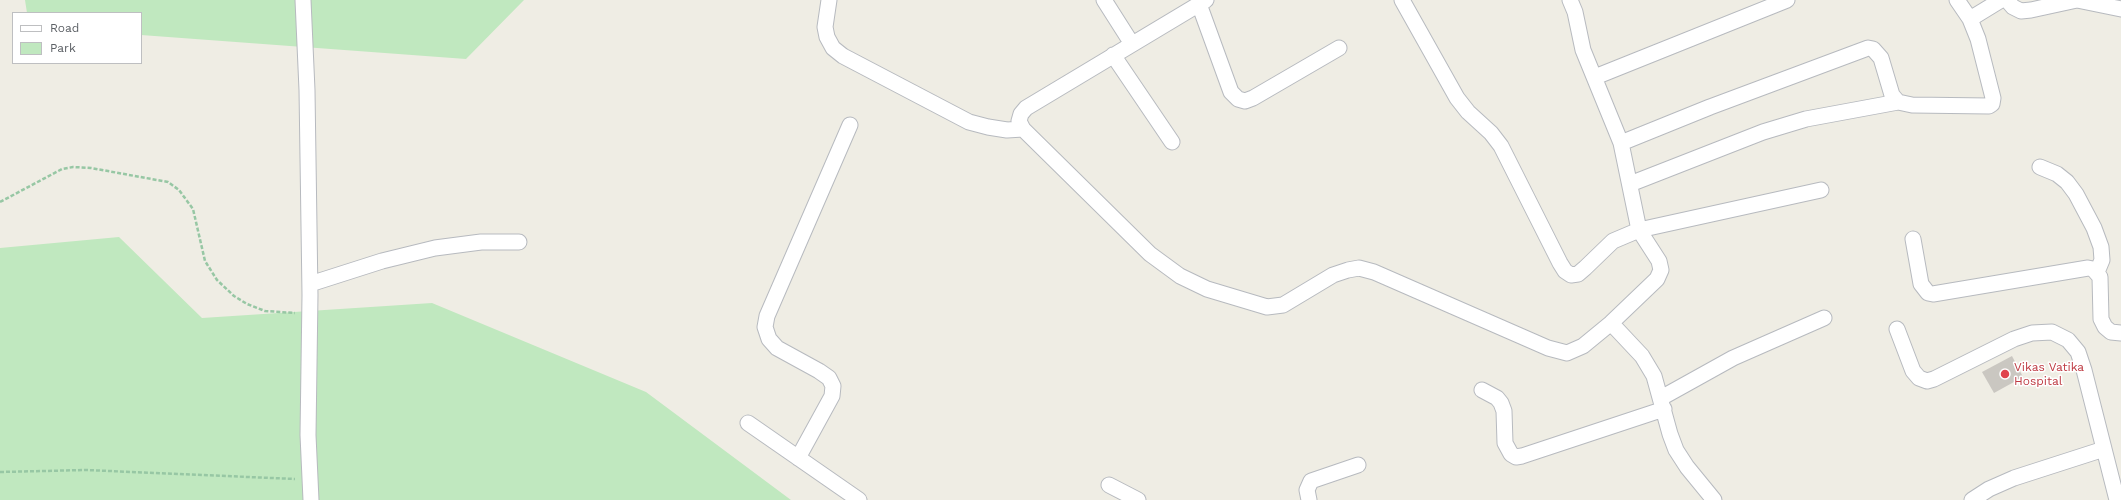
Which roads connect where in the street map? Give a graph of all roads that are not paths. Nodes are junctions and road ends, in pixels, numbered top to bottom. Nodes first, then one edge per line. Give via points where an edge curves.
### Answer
1 (303, 0) edge
2 (829, 0) edge
3 (1104, 0) edge
4 (1402, 0) edge
5 (1570, 0) edge
6 (1787, 0) edge
7 (1957, 0) edge
8 (2000, 0) edge
9 (2007, 0) edge
10 (1203, 2) edge
11 (1771, 3) edge
12 (2121, 9) edge
13 (1970, 19) junction
14 (1132, 44) junction
15 (1339, 48) dead end
16 (1113, 55) junction
17 (1595, 76) junction
18 (1898, 102) junction
19 (850, 125) dead end
20 (1023, 129) junction
21 (1172, 142) dead end
22 (1621, 143) junction
23 (2040, 167) dead end
24 (1630, 184) junction
25 (1821, 190) dead end
26 (1639, 230) junction
27 (1913, 239) dead end
28 (519, 242) dead end
29 (2097, 272) junction
30 (310, 284) junction
31 (1824, 318) dead end
32 (1611, 323) junction
33 (1898, 329) dead end
34 (2121, 333) edge
35 (1482, 390) dead end
36 (1662, 403) junction
37 (748, 423) dead end
38 (2104, 449) junction
39 (798, 458) junction
40 (1358, 465) dead end
41 (1109, 485) dead end
42 (2118, 496) edge
43 (311, 500) edge
44 (859, 500) edge
45 (1138, 500) edge
46 (1309, 500) edge
47 (1714, 500) edge
48 (1972, 500) edge

1 - 30 street
2 - 20 street via 825,27 827,37 833,48 843,56 969,122 988,128
3 - 14 street
4 - 26 street via 1457,98 1501,146 1565,271 1571,275 1578,274 1613,241
5 - 17 street via 1583,50
6 - 11 street
7 - 13 street
8 - 13 street
9 - 12 street via 2021,11 2077,0
10 - 14 street
10 - 15 street via 1231,92 1238,99 1245,101 1253,98
11 - 17 street
13 - 18 street via 1978,39 1993,98 1992,104 1985,107 1912,105
14 - 16 street
16 - 20 street via 1026,108 1019,121
16 - 21 street
17 - 22 street
18 - 22 street via 1892,95 1881,58 1874,49 1868,48
18 - 24 street via 1806,119 1763,132
19 - 39 street via 767,316 766,328 777,348 819,371 829,378 833,386 832,396
20 - 32 street via 1150,254 1180,276 1207,289 1267,307 1283,305 1333,275 1359,268 1374,272 1548,348 1567,353 1583,346
22 - 24 street
23 - 29 street via 2057,174 2067,182 2085,210 2101,247 2102,260
24 - 26 street
25 - 26 street
26 - 32 street via 1659,261 1661,270 1657,279
27 - 29 street via 1921,284 1928,293 1933,294 2088,268
28 - 30 street via 481,242 435,248 382,261
29 - 34 street via 2100,277 2101,319 2111,332
30 - 43 street via 308,435
31 - 36 street via 1732,358
32 - 36 street via 1642,356 1654,376
33 - 38 street via 1913,371 1919,378 1927,381 2014,339 2032,333 2052,332 2068,340 2078,352 2084,370
35 - 36 street via 1501,403 1507,450 1516,456 1522,456
36 - 47 street via 1676,450
37 - 39 street
38 - 42 street
38 - 48 street via 2014,478
39 - 44 street
40 - 46 street via 1311,481 1307,490
41 - 45 street

